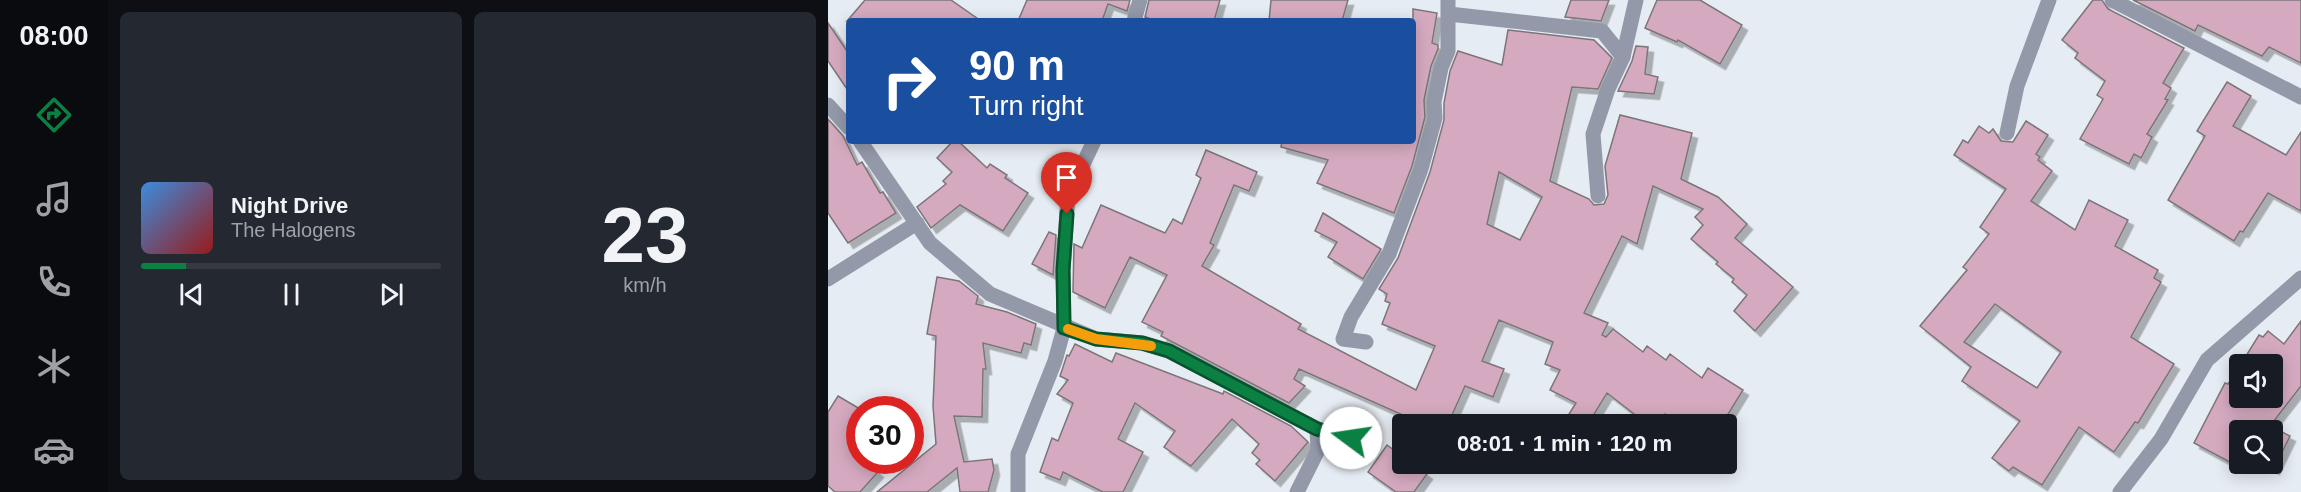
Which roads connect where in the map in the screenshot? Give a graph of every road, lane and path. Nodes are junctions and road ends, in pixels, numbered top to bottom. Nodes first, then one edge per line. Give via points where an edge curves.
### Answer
1 (1140, 0) edge
2 (1636, 0) edge
3 (2049, 0) edge
4 (2112, 0) edge
5 (1449, 7) edge
6 (1135, 18) edge
7 (1623, 57) junction
8 (2301, 97) edge
9 (828, 105) edge
10 (846, 125) edge
11 (2007, 134) dead end
12 (862, 144) edge
13 (1093, 144) edge
14 (1598, 196) dead end
15 (916, 223) junction
16 (2301, 278) edge
17 (828, 279) edge
18 (1064, 328) junction
19 (1366, 342) dead end
20 (1317, 429) junction
21 (1368, 442) dead end
22 (1018, 492) edge
23 (1297, 492) edge
24 (2120, 492) edge

1 - 6 street
2 - 7 street
3 - 11 street via 2017,86
4 - 8 street
5 - 7 street via 1602,31
5 - 19 street via 1448,51 1421,169 1389,254 1351,317 1343,339
7 - 14 street via 1593,134
9 - 10 street
12 - 15 street
13 - 18 street via 1068,196
15 - 17 street
15 - 18 street via 930,243 990,294
16 - 24 street via 2207,360 2161,439
18 - 20 street via 1096,339 1142,343 1169,351
18 - 22 street via 1018,454
20 - 21 street
20 - 23 street via 1318,450

